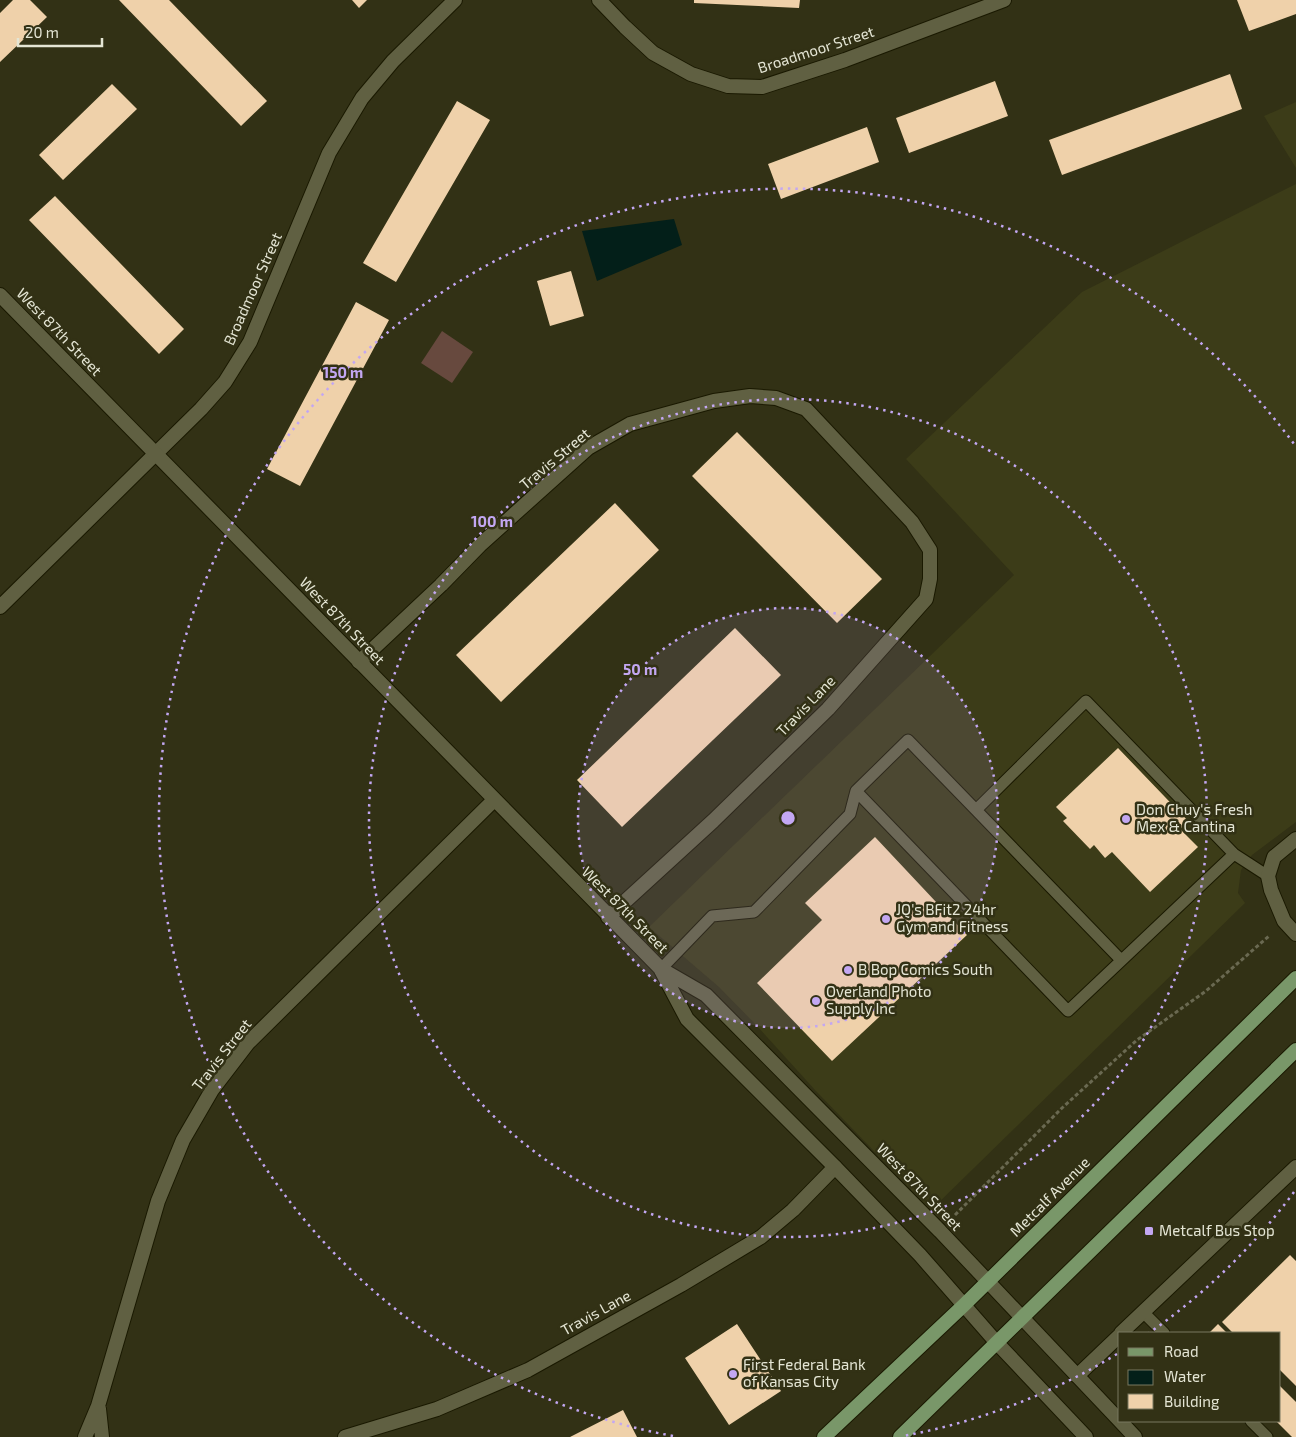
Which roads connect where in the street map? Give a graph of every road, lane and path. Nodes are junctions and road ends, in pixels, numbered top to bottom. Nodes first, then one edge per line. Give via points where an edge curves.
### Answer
1 (456, 0) edge
2 (599, 0) edge
3 (1004, 0) edge
4 (965, 7) edge
5 (0, 295) edge
6 (156, 454) junction
7 (881, 488) joint
8 (0, 607) edge
9 (359, 662) junction
10 (856, 791) junction
11 (494, 800) junction
12 (976, 810) junction
13 (1296, 839) edge
14 (1234, 854) junction
15 (1268, 876) junction
16 (608, 917) junction
17 (1271, 934) dead end
18 (1296, 934) edge
19 (1122, 960) junction
20 (661, 970) junction
21 (1296, 978) edge
22 (1296, 1050) edge
23 (835, 1167) junction
24 (1296, 1167) edge
25 (940, 1231) junction
26 (987, 1282) junction
27 (964, 1305) junction
28 (1143, 1312) junction
29 (1022, 1318) junction
30 (1123, 1332) edge
31 (1163, 1332) edge
32 (1118, 1337) edge
33 (997, 1342) junction
34 (1077, 1376) junction
35 (98, 1406) junction
36 (1118, 1419) edge
37 (1121, 1422) edge
38 (1252, 1422) edge
39 (84, 1437) edge
40 (102, 1437) edge
41 (345, 1437) edge
42 (824, 1437) edge
43 (900, 1437) edge
44 (1086, 1437) edge
45 (1135, 1437) edge
46 (1267, 1437) edge

1 - 6 street, Broadmoor Street via 393,61 362,98 329,153 250,342 225,382
2 - 4 street, Broadmoor Street via 653,53 690,74 728,86 762,88 845,60
3 - 4 street, Broadmoor Street
5 - 6 street, West 87th Street
6 - 8 street, Broadmoor Street
6 - 9 street, West 87th Street
7 - 9 street, Travis Street via 806,408 776,398 750,396 714,401 630,424 588,448 480,544
7 - 16 street, Travis Lane via 912,522 930,550 926,599 828,709 713,822
9 - 11 street, West 87th Street
10 - 12 lane via 908,740
10 - 19 lane via 1068,1011
10 - 20 lane via 850,814 754,912 712,916
11 - 16 street, West 87th Street
11 - 35 street, Travis Street via 248,1043 212,1090 183,1140 158,1201
12 - 14 lane via 1086,701
12 - 19 lane
13 - 15 street via 1274,857
14 - 15 lane
14 - 19 lane
15 - 18 street via 1284,921
16 - 20 street, West 87th Street
17 - 25 path via 1206,992 1137,1040 1062,1108
20 - 23 street, West 87th Street via 687,1019
20 - 25 street, West 87th Street via 706,995
21 - 26 main road, Metcalf Avenue
22 - 29 main road
23 - 27 street, West 87th Street
23 - 41 street, Travis Lane via 761,1237 528,1370 437,1408
24 - 28 street
25 - 26 street, West 87th Street
26 - 27 main road, Metcalf Avenue
26 - 29 street, West 87th Street
27 - 33 street, West 87th Street
27 - 42 main road, Metcalf Avenue
28 - 30 street
28 - 31 lane
29 - 33 main road
29 - 34 street, West 87th Street
32 - 34 street
33 - 43 main road
33 - 44 street, West 87th Street
34 - 36 street, West 87th Street
35 - 39 street, Travis Street
35 - 40 street, Travis Street
37 - 45 street, West 87th Street
38 - 46 lane

